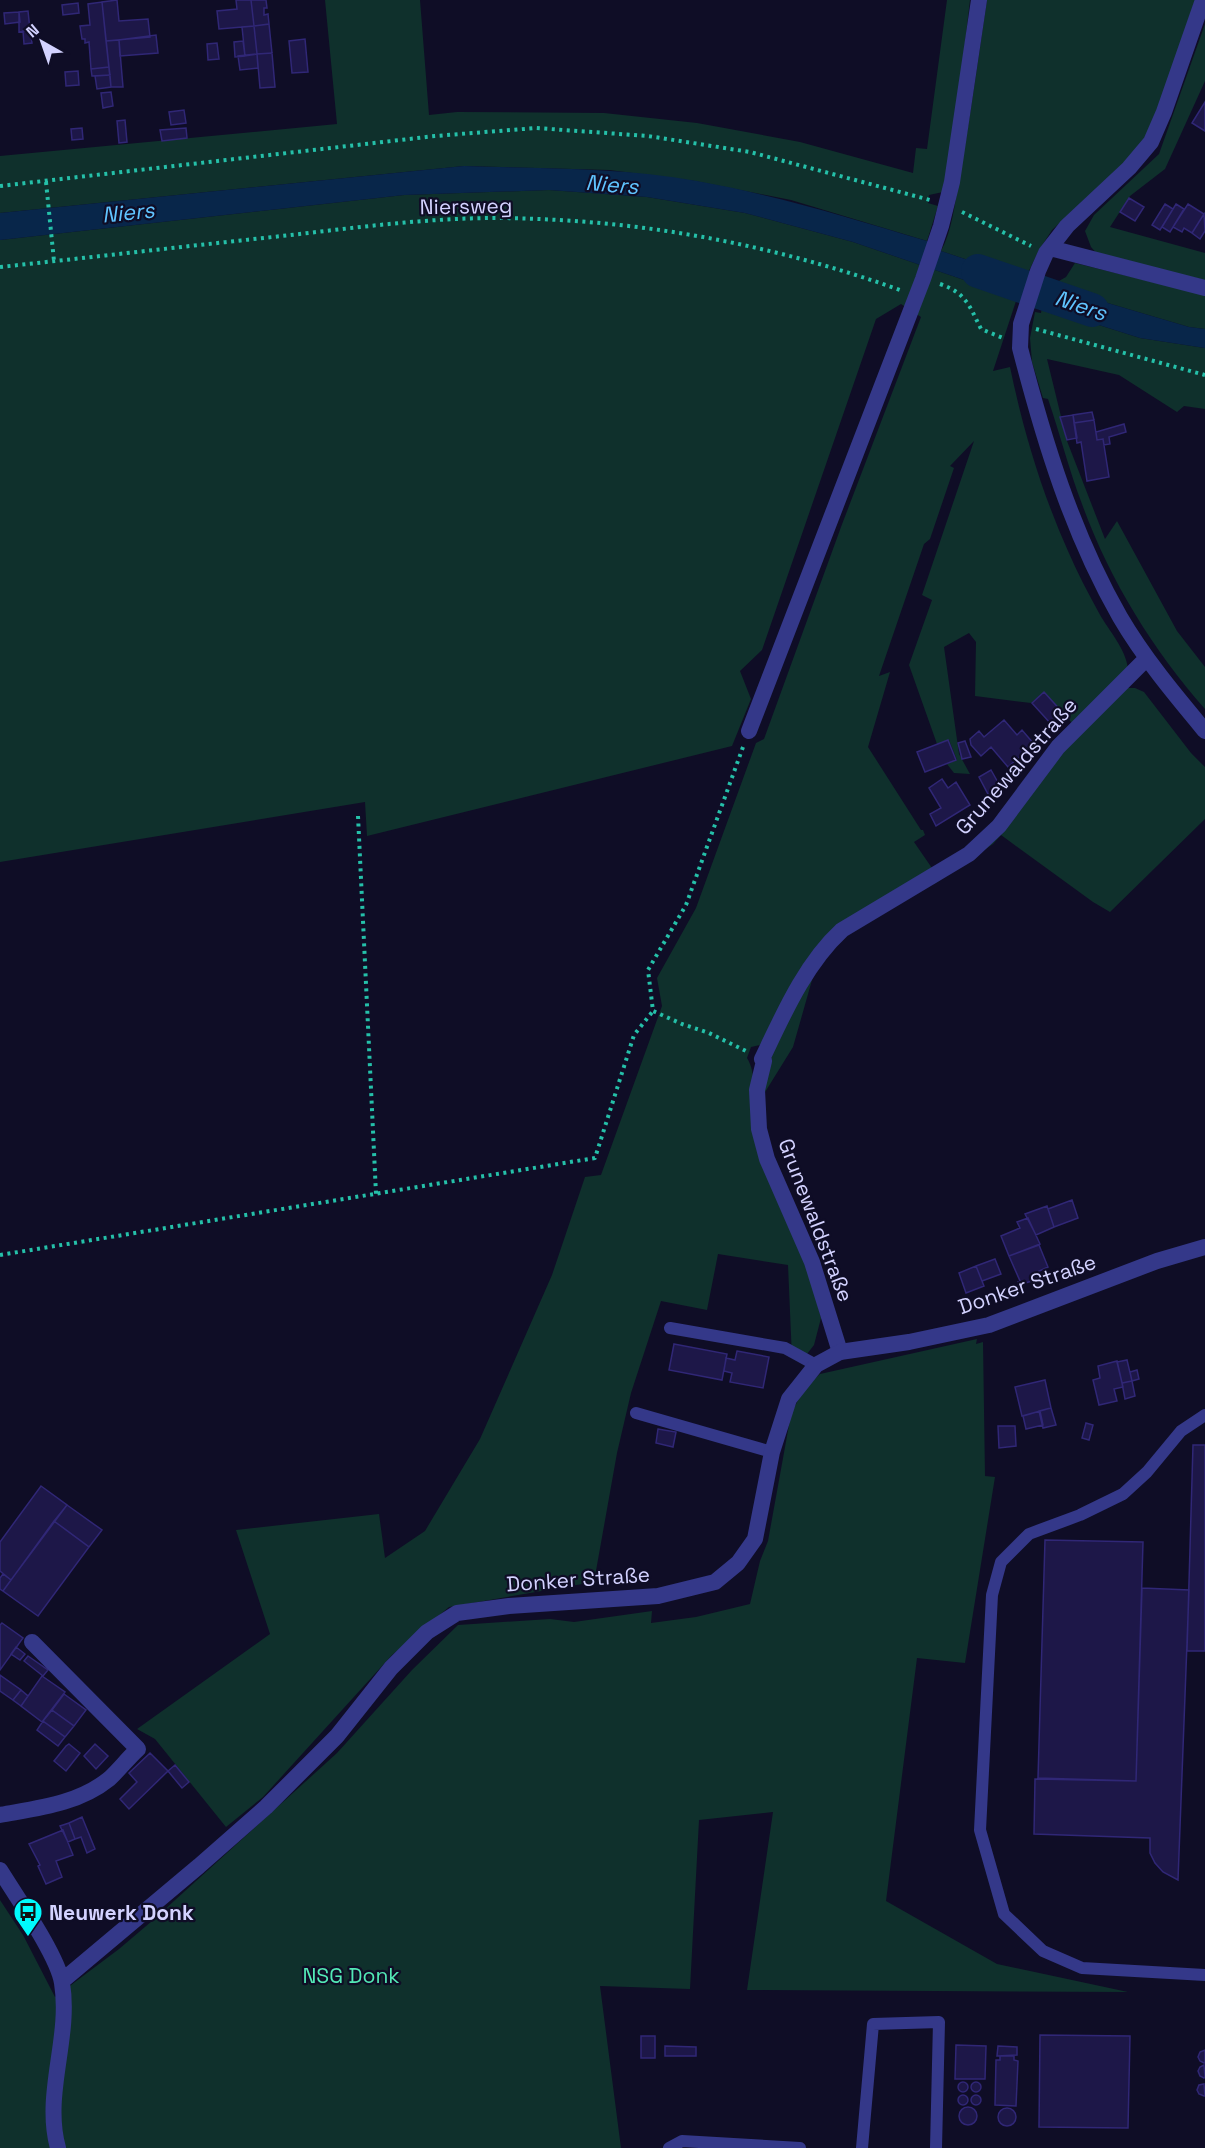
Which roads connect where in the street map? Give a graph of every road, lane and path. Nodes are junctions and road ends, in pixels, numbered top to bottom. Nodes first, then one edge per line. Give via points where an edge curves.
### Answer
1 (979, 0) edge
2 (1203, 0) edge
3 (46, 182) junction
4 (0, 186) edge
5 (947, 205) junction
6 (1053, 251) junction
7 (54, 261) junction
8 (0, 267) edge
9 (923, 279) junction
10 (1205, 288) edge
11 (1021, 324) junction
12 (1020, 348) junction
13 (1205, 375) edge
14 (1147, 658) junction
15 (749, 731) joint
16 (1205, 731) edge
17 (358, 816) dead end
18 (653, 1011) junction
19 (762, 1059) junction
20 (376, 1194) junction
21 (1205, 1247) edge
22 (0, 1255) edge
23 (670, 1328) dead end
24 (840, 1352) junction
25 (816, 1365) junction
26 (636, 1413) dead end
27 (1205, 1414) edge
28 (772, 1452) junction
29 (32, 1642) dead end
30 (0, 1815) edge
31 (0, 1870) edge
32 (1205, 1975) edge
33 (62, 1981) junction
34 (58, 2148) edge
35 (669, 2148) edge
36 (801, 2148) edge
37 (862, 2148) edge
38 (936, 2148) edge

1 - 5 street
2 - 6 street via 1151,142 1067,226
3 - 4 path
3 - 5 path via 435,136 536,128 648,136 750,152
3 - 7 path
5 - 6 path
5 - 9 street
6 - 10 street
6 - 11 street via 1038,271
7 - 8 path, Niersweg
7 - 9 path, Niersweg via 402,223 496,218 679,231 831,266 902,291
9 - 12 path via 954,289 965,298 981,329
9 - 15 street
11 - 12 street
11 - 13 path
12 - 14 street via 1041,429 1077,529 1100,580
14 - 16 street
14 - 19 street, Grunewaldstraße via 1058,747 999,826 969,854 842,930 825,945
15 - 18 path via 686,905 648,970
17 - 20 path
18 - 19 path via 709,1032
18 - 20 path via 634,1035 595,1158
19 - 24 street, Grunewaldstraße via 757,1090 761,1139 812,1262
20 - 22 path
21 - 24 street, Donker Straße via 1157,1261 989,1325
23 - 25 lane via 785,1348
24 - 25 street, Donker Straße
25 - 28 street, Donker Straße via 789,1399
26 - 28 lane
27 - 32 lane via 1181,1431 1123,1494 1029,1533 1001,1562 992,1595 980,1830 1004,1914 1043,1951 1082,1968
28 - 33 street, Donker Straße via 755,1539 738,1563 715,1582 658,1596 457,1613 427,1632 391,1668 337,1736 266,1807
29 - 30 street via 138,1749 110,1779 84,1795
31 - 33 street via 51,1954
33 - 34 street via 64,2006 53,2102 53,2132
35 - 36 lane via 682,2141
37 - 38 lane via 873,2024 939,2022

